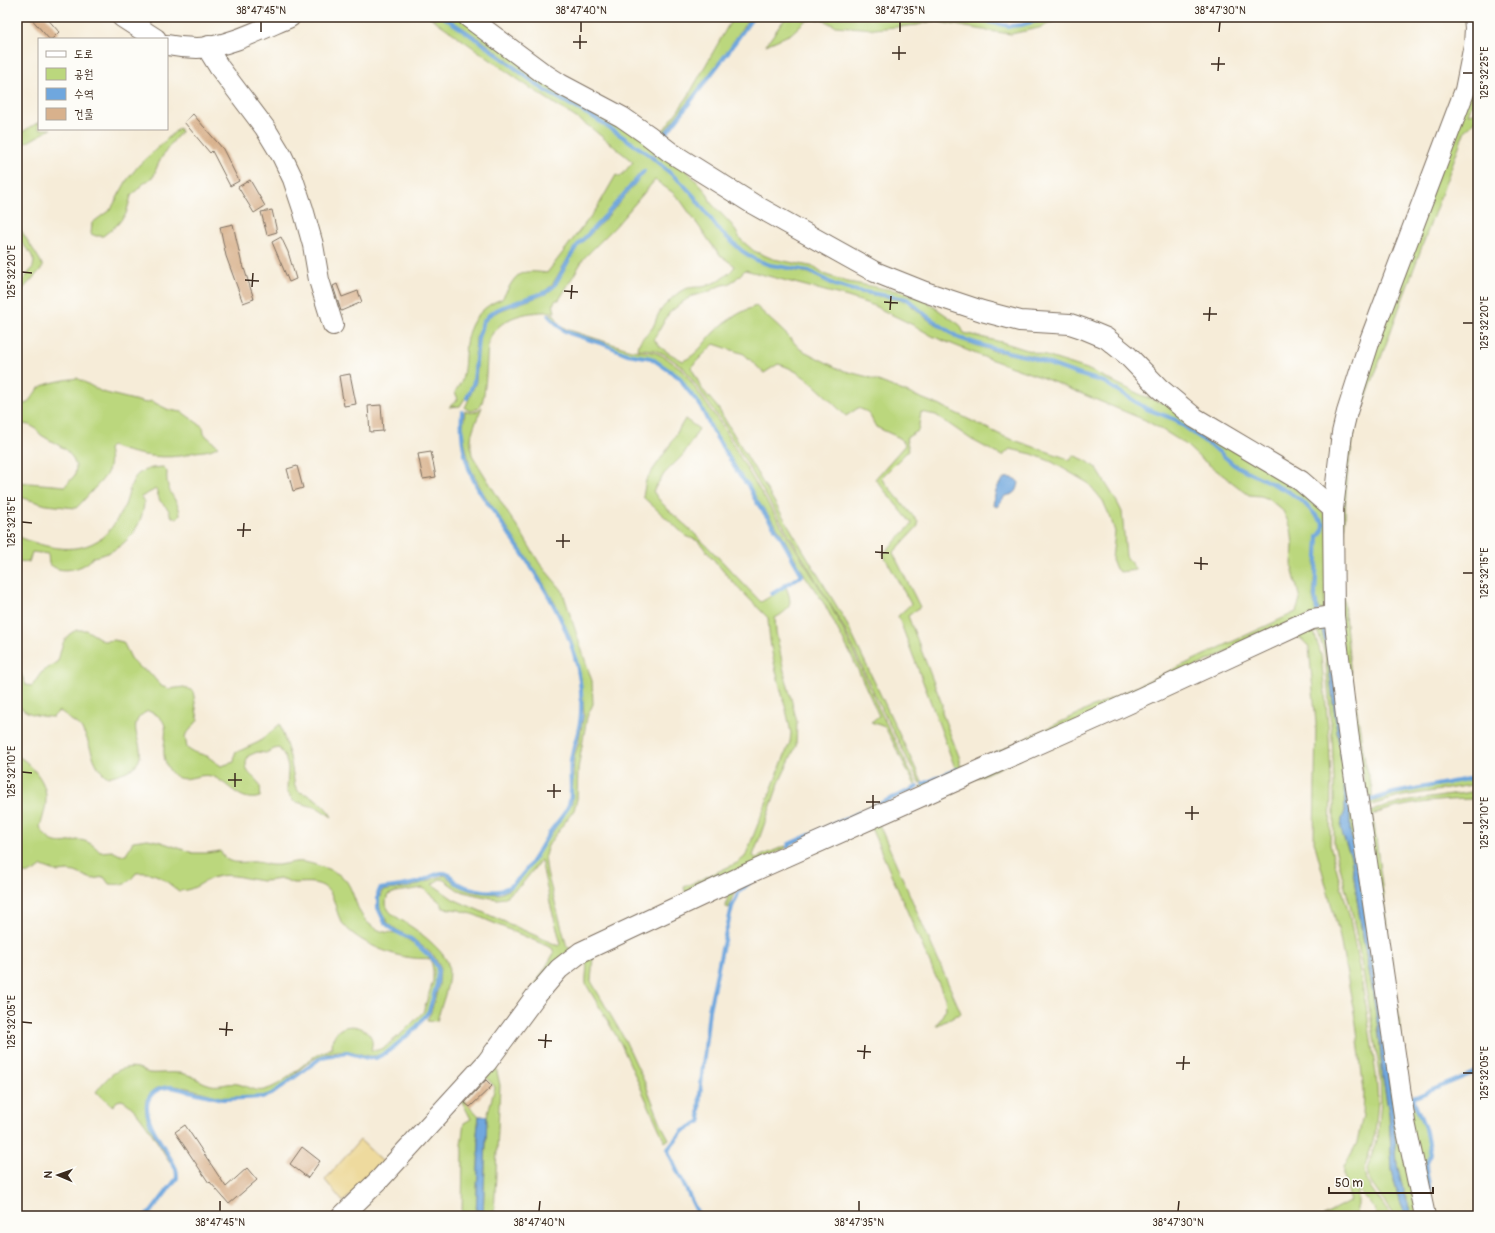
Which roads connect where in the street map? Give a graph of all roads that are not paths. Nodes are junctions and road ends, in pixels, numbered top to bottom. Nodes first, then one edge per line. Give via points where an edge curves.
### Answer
1 (122, 17) edge
2 (290, 17) edge
3 (468, 17) edge
4 (1474, 17) edge
5 (154, 38) edge
6 (168, 45) edge
7 (209, 46) junction
8 (333, 325) dead end
9 (1333, 509) junction
10 (1334, 616) junction
11 (342, 1216) edge
12 (1425, 1216) edge

1 - 5 street
2 - 7 street via 247,36
3 - 9 street via 560,84 622,117 670,152 753,204 870,270 982,311 1020,321 1070,324 1106,338 1195,418 1301,481
4 - 9 street via 1474,45 1465,90 1370,340 1348,412 1342,433
6 - 7 street via 181,48
7 - 8 street via 219,67 264,128 290,173 303,209 319,280
9 - 10 street
10 - 11 street via 1312,619 581,952 558,969 486,1062 379,1180
10 - 12 street via 1348,732 1405,1122

